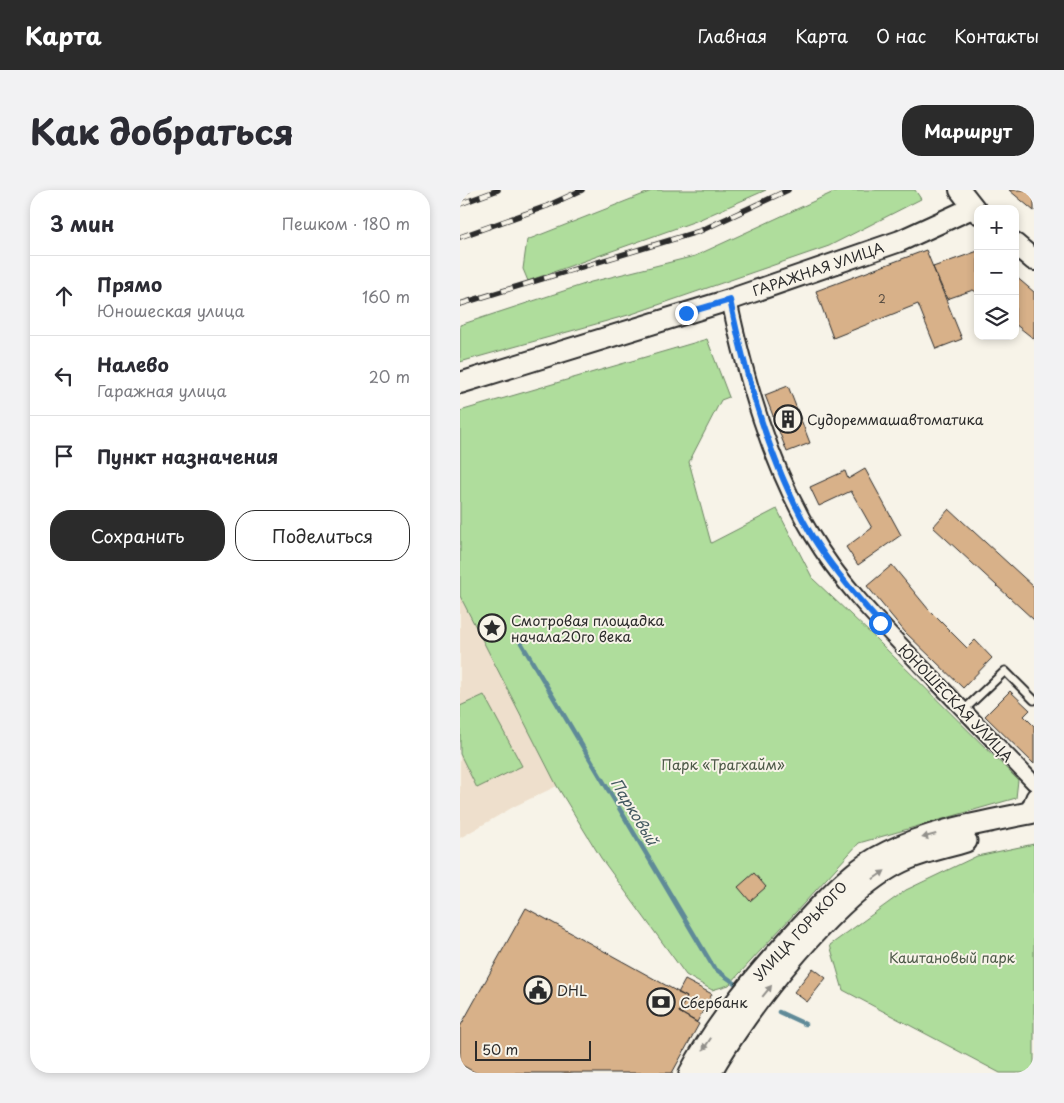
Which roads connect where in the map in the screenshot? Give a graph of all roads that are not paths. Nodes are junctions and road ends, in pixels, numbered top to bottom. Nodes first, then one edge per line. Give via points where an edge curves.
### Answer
1 (960, 190) edge
2 (974, 209) edge
3 (974, 210) edge
4 (1019, 247) edge
5 (1034, 260) edge
6 (730, 300) junction
7 (460, 383) edge
8 (1034, 700) edge
9 (964, 710) junction
10 (1034, 783) edge
11 (1032, 811) edge
12 (690, 1073) edge
13 (710, 1073) edge

1 - 2 main road
3 - 6 main road, ГАРАЖНАЯ УЛИЦА via 900,241
4 - 5 main road
6 - 7 main road, ГАРАЖНАЯ УЛИЦА
6 - 9 street, ЮНОШЕСКАЯ УЛИЦА via 738,340 768,436 789,491 812,535 849,588
8 - 9 lane via 1004,671
9 - 10 street, ЮНОШЕСКАЯ УЛИЦА
11 -> 12 main road, УЛИЦА ГОРЬКОГО via 924,837 886,852 861,868 838,887 733,1005
13 -> 11 main road, УЛИЦА ГОРЬКОГО via 736,1029 800,950 864,886 907,858 985,835

